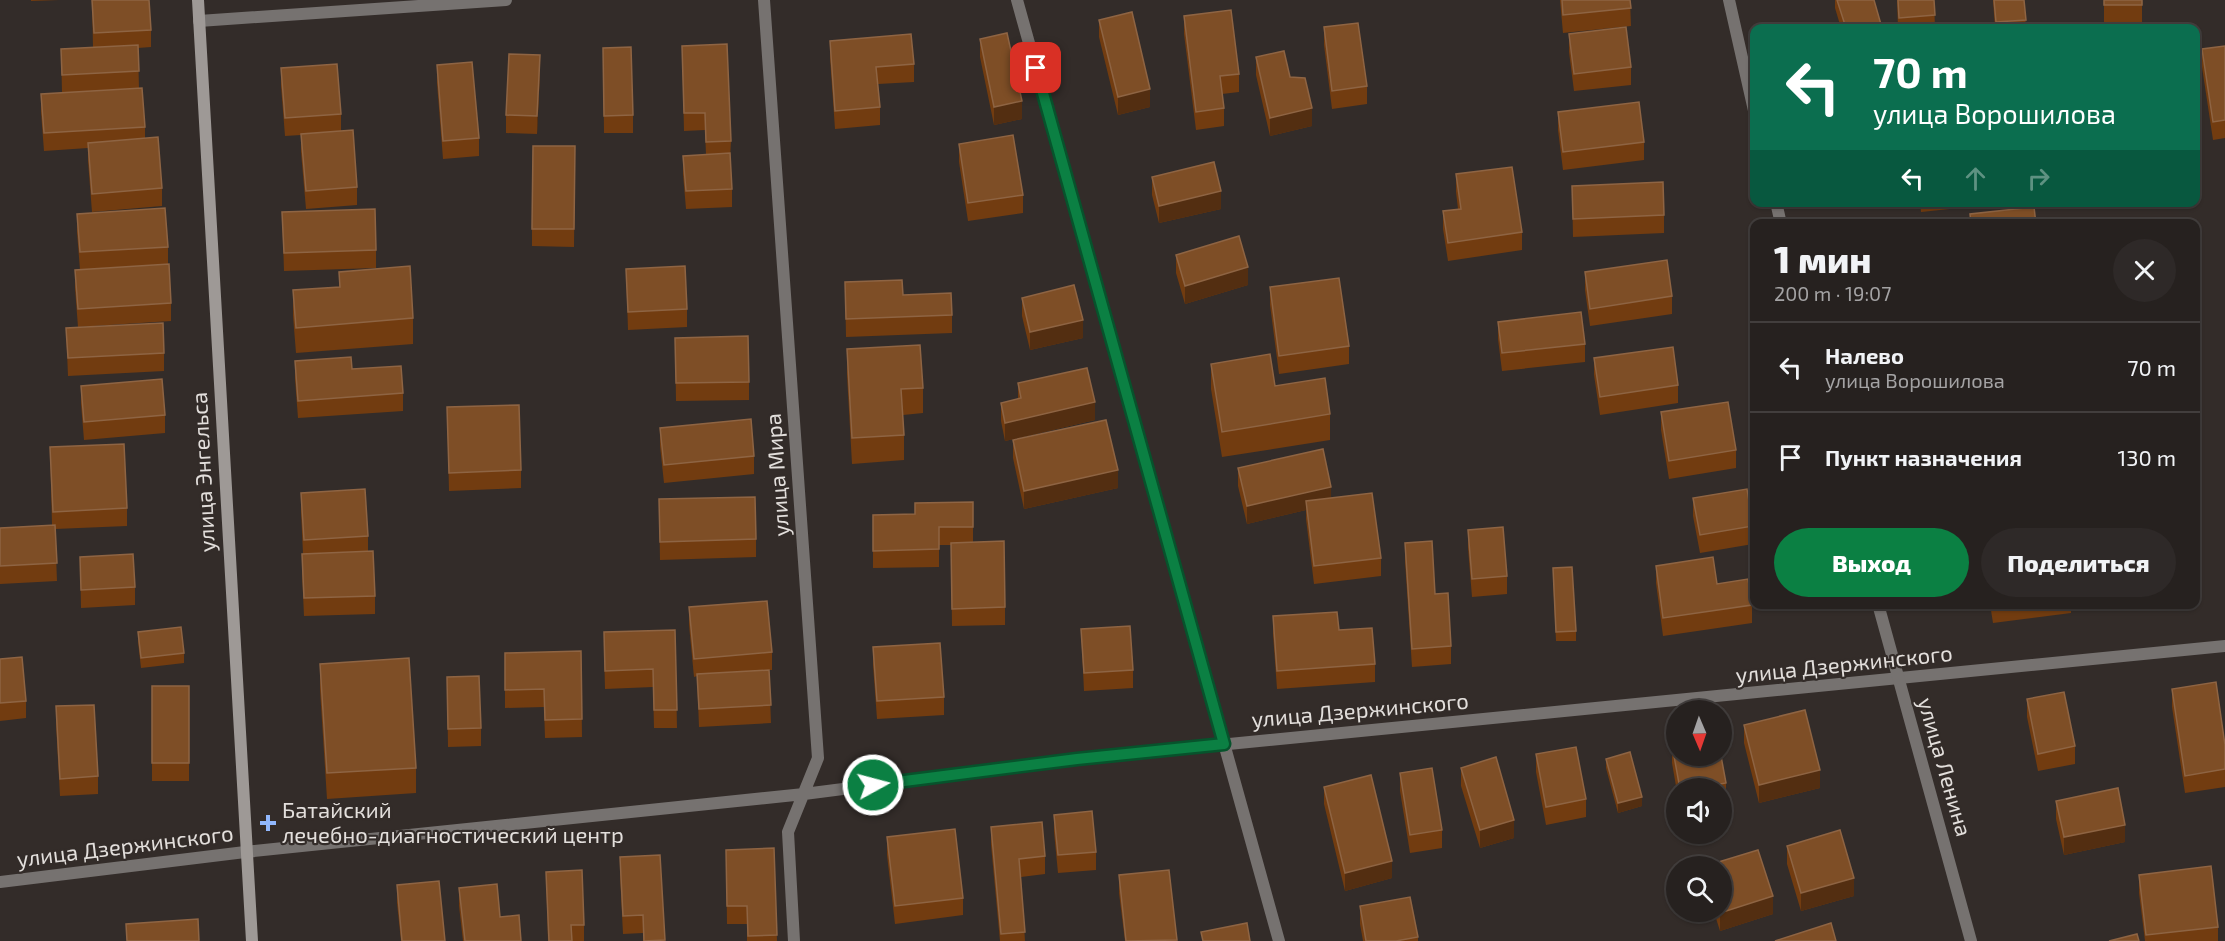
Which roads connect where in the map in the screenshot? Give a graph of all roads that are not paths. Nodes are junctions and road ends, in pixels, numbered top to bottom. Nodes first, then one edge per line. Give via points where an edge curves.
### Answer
1 (198, 0) edge
2 (506, 0) edge
3 (764, 0) edge
4 (1017, 0) edge
5 (1730, 0) edge
6 (199, 21) junction
7 (1750, 92) edge
8 (1879, 609) edge
9 (2225, 646) edge
10 (1899, 680) junction
11 (1224, 744) junction
12 (804, 794) junction
13 (245, 852) junction
14 (0, 882) edge
15 (252, 941) edge
16 (794, 941) edge
17 (1279, 941) edge
18 (1971, 941) edge

1 - 6 main road, улица Энгельса
2 - 6 street
3 - 12 street, улица Мира via 818,758
4 - 11 street
5 - 7 street
6 - 13 main road, улица Энгельса
8 - 10 street, улица Ленина
9 - 10 street, улица Дзержинского
10 - 11 street, улица Дзержинского
10 - 18 street, улица Ленина
11 - 12 street, улица Дзержинского
11 - 17 street
12 - 13 street, улица Дзержинского
12 - 16 street, улица Мира via 788,832
13 - 14 street, улица Дзержинского
13 - 15 main road, улица Энгельса

